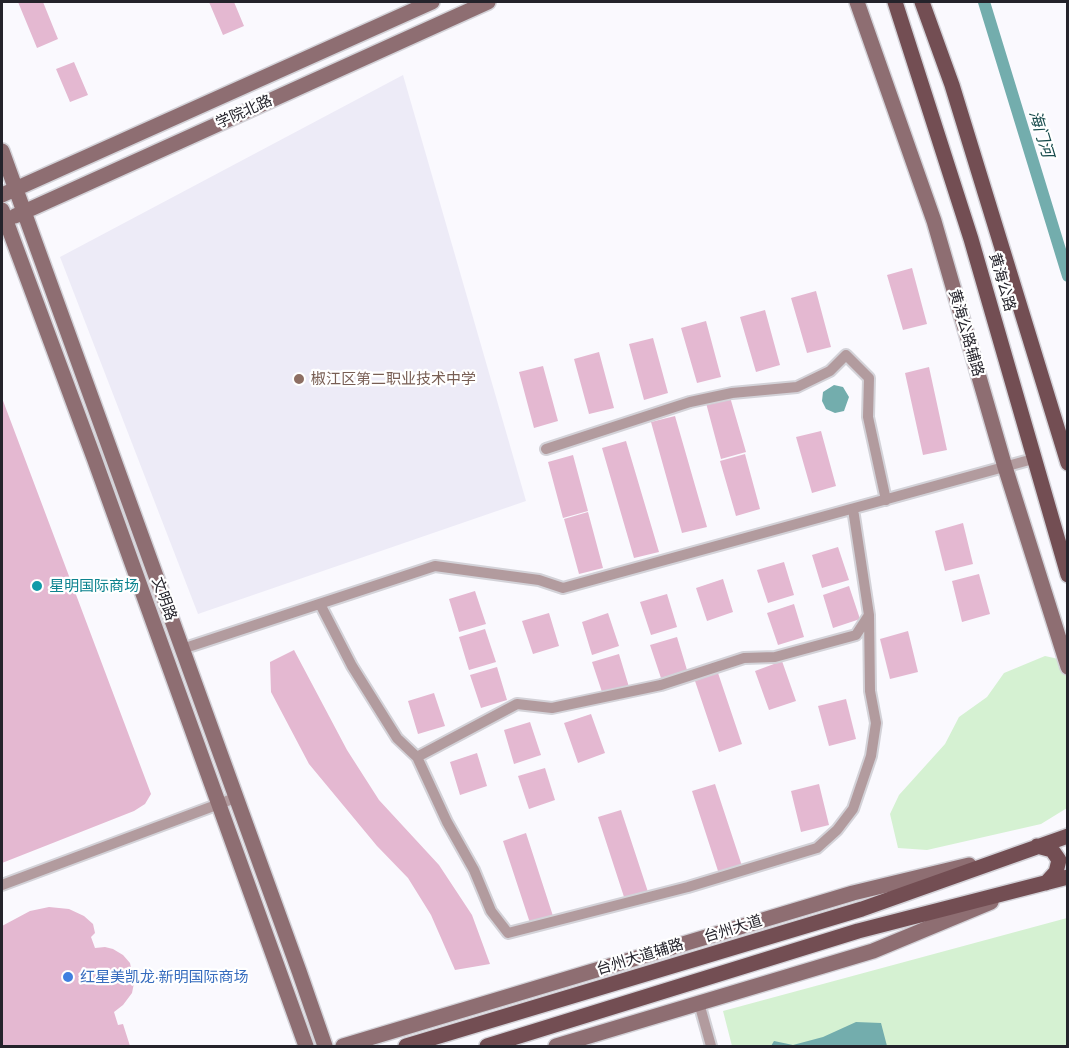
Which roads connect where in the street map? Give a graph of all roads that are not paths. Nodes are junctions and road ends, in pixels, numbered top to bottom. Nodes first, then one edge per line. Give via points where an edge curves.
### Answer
1 (432, 2) edge
2 (488, 2) edge
3 (857, 2) edge
4 (895, 2) edge
5 (922, 2) edge
6 (2, 151) edge
7 (8, 191) edge
8 (24, 212) junction
9 (3, 218) edge
10 (546, 449) dead end
11 (1033, 459) junction
12 (1068, 463) edge
13 (1005, 467) junction
14 (886, 500) junction
15 (853, 509) junction
16 (1068, 575) edge
17 (320, 604) junction
18 (869, 615) junction
19 (182, 649) junction
20 (1068, 667) edge
21 (417, 757) junction
22 (235, 798) junction
23 (220, 803) junction
24 (1068, 836) edge
25 (1037, 846) junction
26 (1010, 856) junction
27 (1068, 877) edge
28 (1046, 883) junction
29 (2, 885) edge
30 (1018, 891) junction
31 (299, 971) junction
32 (283, 978) junction
33 (699, 1003) junction
34 (306, 1047) edge
35 (325, 1047) edge
36 (343, 1047) edge
37 (406, 1047) edge
38 (487, 1047) edge
39 (556, 1047) edge
40 (711, 1047) edge

1 - 7 main road, 学院北路
2 - 8 main road, 学院北路
3 - 13 main road, 黄海公路辅路 via 934,221
4 - 11 main road, 黄海公路 via 971,239
5 - 12 main road, 黄海公路 via 952,85
6 - 7 main road, 文明路
7 - 8 main road, 文明路
8 - 9 main road, 学院北路
8 - 19 main road, 文明路
9 - 23 main road, 文明路
10 - 14 street via 690,402 732,393 797,387 831,371 846,355 869,378 868,417
11 - 13 street
11 - 16 main road, 黄海公路
13 - 14 street
13 - 20 main road, 黄海公路辅路
14 - 15 street
15 - 17 street via 563,588 539,580 435,566
15 - 18 street
17 - 19 street
17 - 21 street via 352,666 397,738
18 - 21 street via 856,635 775,657 744,658 661,685 552,708 517,704
18 - 21 street via 870,691 876,723 871,756 853,809 817,848 767,864 508,933 491,911
19 - 22 main road, 文明路
22 - 23 street
22 - 31 main road, 文明路
23 - 29 street
23 - 32 main road, 文明路
24 - 25 main road, 台州大道
25 - 26 main road, 台州大道
25 - 28 main road via 1052,850 1059,860 1056,872
26 - 36 main road, 台州大道辅路 via 853,893
26 - 37 main road, 台州大道 via 862,909
27 - 28 main road
28 - 30 main road
30 - 33 main road via 873,951
30 - 38 main road via 858,931
31 - 32 main road via 294,983
31 - 35 main road, 文明路
32 - 34 main road, 文明路
33 - 39 main road
33 - 40 street

